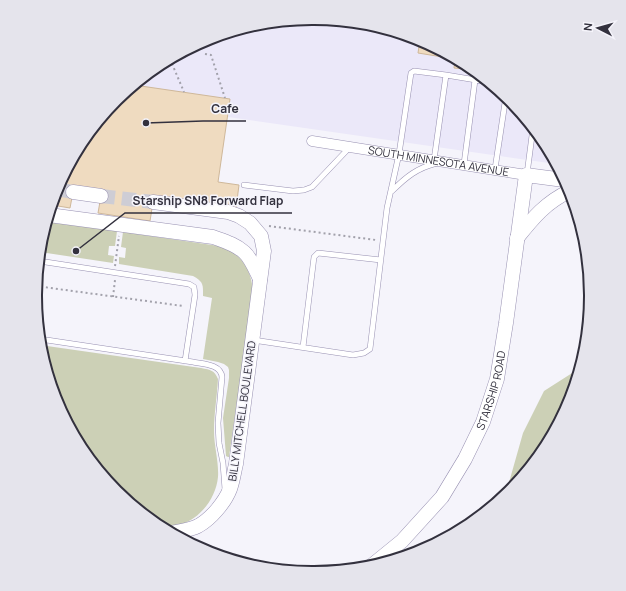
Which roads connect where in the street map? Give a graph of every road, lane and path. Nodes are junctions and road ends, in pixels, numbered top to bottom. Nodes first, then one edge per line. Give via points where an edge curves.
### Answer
1 (205, 54) dead end
2 (172, 65) edge
3 (446, 75) junction
4 (475, 80) joint
5 (184, 92) dead end
6 (225, 98) dead end
7 (505, 105) edge
8 (532, 136) edge
9 (312, 141) dead end
10 (350, 147) junction
11 (399, 154) junction
12 (434, 160) junction
13 (445, 162) junction
14 (464, 164) junction
15 (496, 169) junction
16 (526, 174) junction
17 (557, 179) edge
18 (244, 184) dead end
19 (73, 192) tunnel mouth
20 (391, 192) junction
21 (564, 194) edge
22 (101, 196) tunnel mouth
23 (153, 202) tunnel mouth
24 (55, 216) edge
25 (265, 224) dead end
26 (517, 238) junction
27 (383, 241) junction
28 (381, 260) junction
29 (45, 262) edge
30 (260, 279) junction
31 (43, 287) edge
32 (183, 306) dead end
33 (47, 340) edge
34 (252, 340) junction
35 (302, 348) junction
36 (185, 361) junction
37 (226, 499) junction
38 (180, 531) edge
39 (383, 557) edge

1 - 6 path via 211,55
2 - 5 path
3 - 4 lane
3 - 11 lane via 414,71 411,73
3 - 12 lane
4 - 14 lane
7 - 15 lane
8 - 16 lane
9 - 10 street, SOUTH MINNESOTA AVENUE
10 - 11 street, SOUTH MINNESOTA AVENUE
10 - 18 lane via 312,187 304,190 293,191
11 - 12 street, SOUTH MINNESOTA AVENUE
11 - 20 lane
12 - 13 street, SOUTH MINNESOTA AVENUE
13 - 14 street, SOUTH MINNESOTA AVENUE
13 - 20 lane via 416,171
14 - 15 street, SOUTH MINNESOTA AVENUE
15 - 16 street, SOUTH MINNESOTA AVENUE
16 - 17 main road, SOUTH MINNESOTA AVENUE
16 - 26 main road, STARSHIP ROAD
19 - 22 main road
20 - 27 lane
21 - 26 main road via 535,216
23 - 30 main road, BILLY MITCHELL BOULEVARD via 228,212 239,216 261,236 264,251
24 - 30 main road via 227,242 245,252
25 - 27 path
26 - 39 main road, STARSHIP ROAD via 497,378 483,422 442,497 402,542
27 - 28 lane
28 - 35 lane via 370,348 364,353 353,355
28 - 35 lane via 318,253 314,257
29 - 36 lane via 190,284 194,287 195,295
30 - 34 main road, BILLY MITCHELL BOULEVARD
31 - 32 path
33 - 36 lane
34 - 35 lane
34 - 37 main road, BILLY MITCHELL BOULEVARD via 236,464
36 - 37 lane via 214,366 222,372 218,423
37 - 38 main road, BILLY MITCHELL BOULEVARD via 209,519

